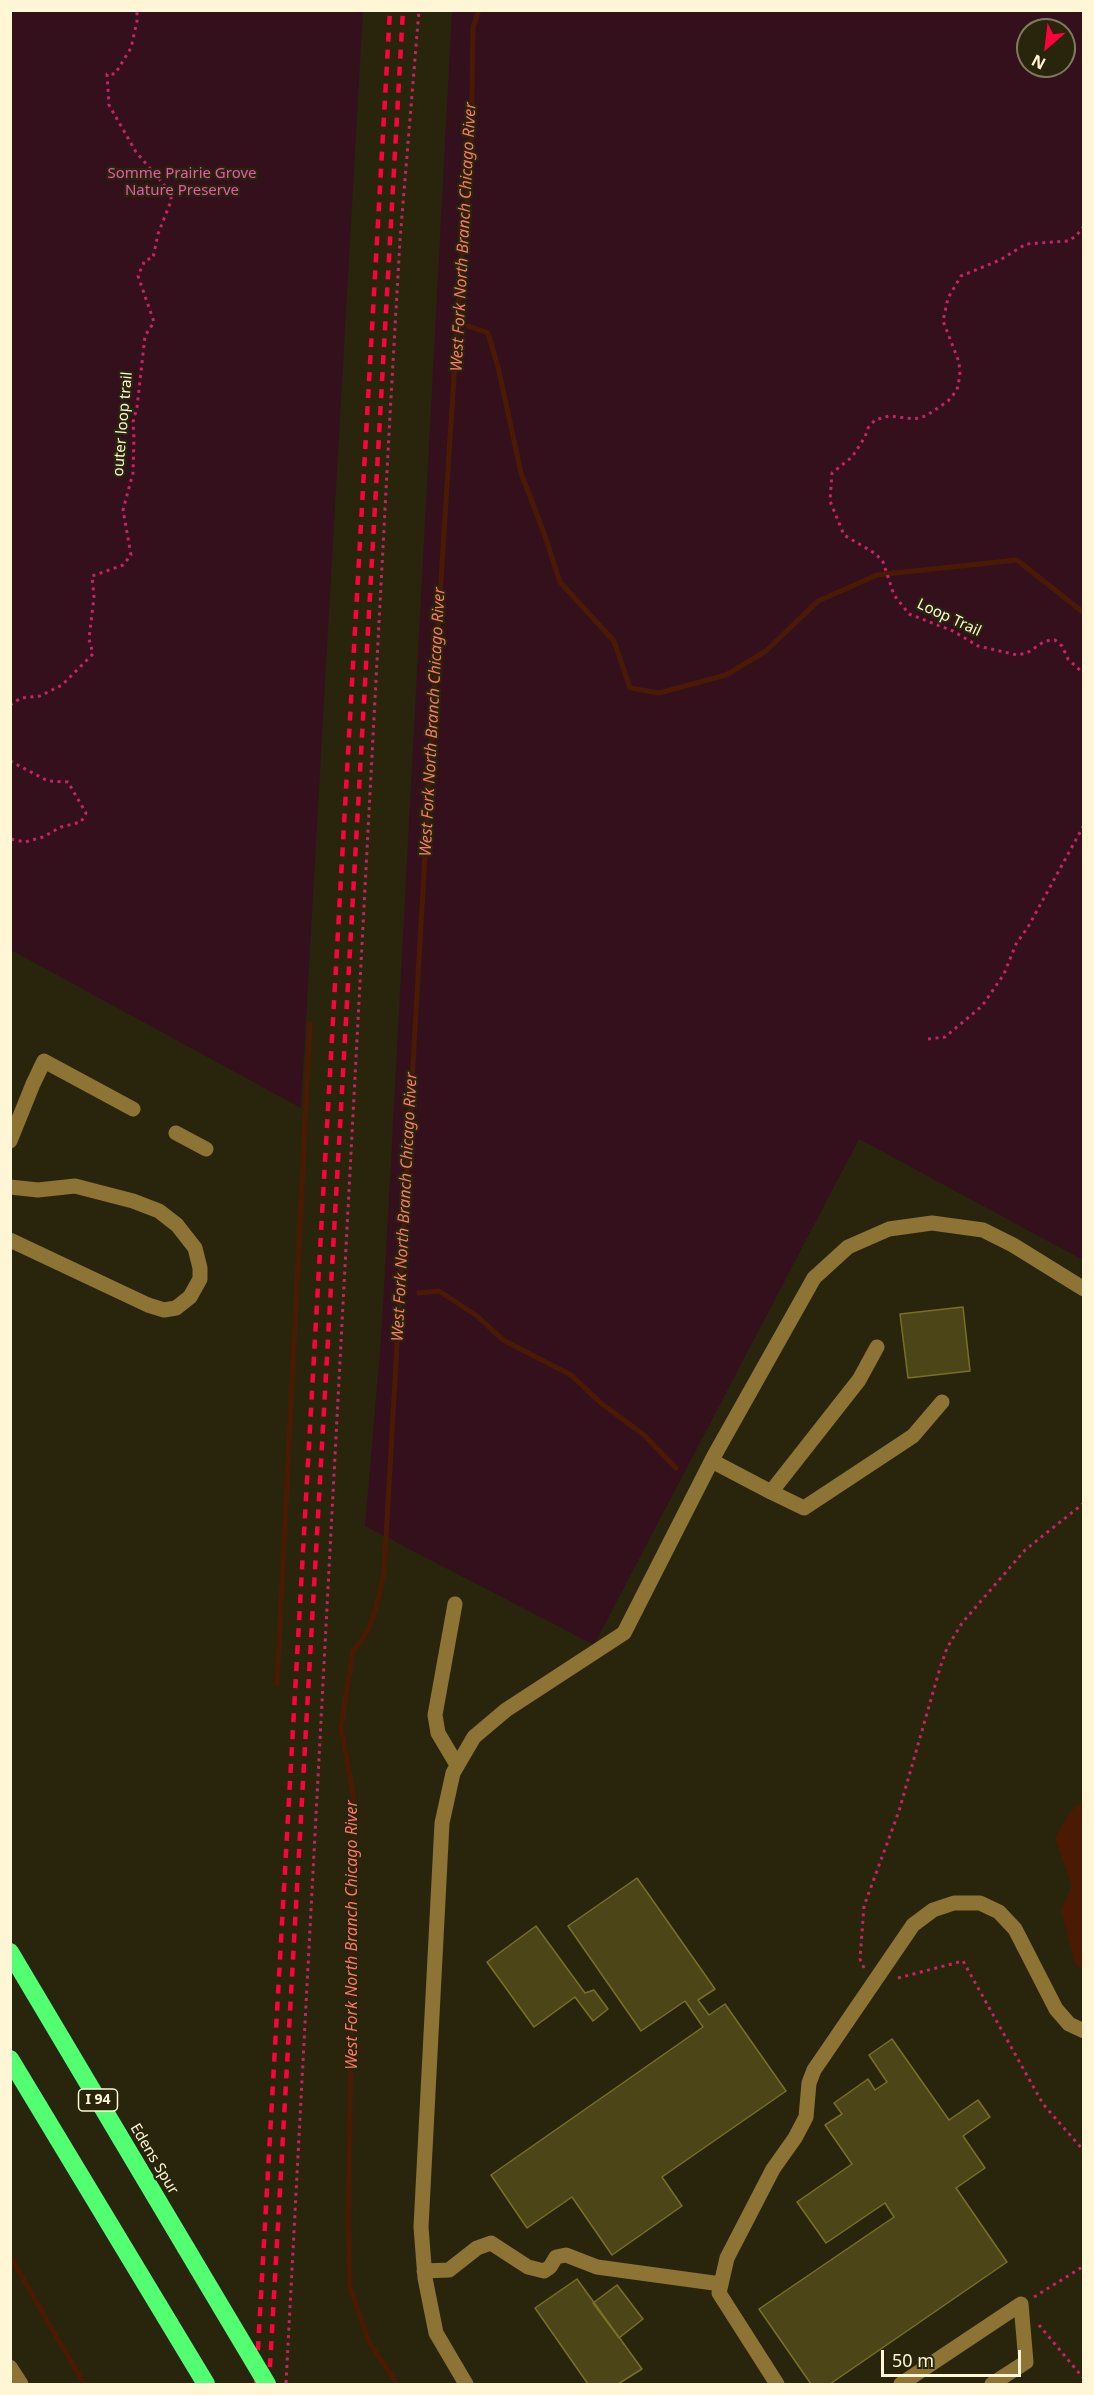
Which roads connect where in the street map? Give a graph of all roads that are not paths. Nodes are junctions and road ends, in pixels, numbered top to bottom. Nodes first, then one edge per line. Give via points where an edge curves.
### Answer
1 (133, 1109) dead end
2 (176, 1133) dead end
3 (10, 1141) edge
4 (206, 1149) dead end
5 (10, 1187) edge
6 (10, 1240) edge
7 (1083, 1289) edge
8 (877, 1347) dead end
9 (942, 1402) dead end
10 (712, 1461) junction
11 (771, 1492) junction
12 (455, 1604) dead end
13 (457, 1765) junction
14 (10, 1952) edge
15 (1083, 2031) edge
16 (10, 2059) edge
17 (424, 2271) junction
18 (721, 2284) junction
19 (10, 2367) edge
20 (21, 2385) edge
21 (206, 2385) edge
22 (267, 2385) edge
23 (466, 2385) edge
24 (777, 2385) edge
25 (901, 2385) edge
26 (992, 2385) edge

1 - 3 street via 44,1061
2 - 4 street
5 - 6 street via 38,1190 75,1186 159,1211 177,1225 195,1248 200,1279 190,1297 176,1308 164,1310
7 - 10 street via 983,1230 932,1223 889,1229 848,1247 814,1278
8 - 11 street via 859,1380
9 - 11 street via 913,1436 804,1508
10 - 11 street
10 - 13 street via 624,1633 506,1710 474,1737
12 - 13 street via 435,1715 438,1734
13 - 17 street via 442,1822 421,2227
14 - 22 highway, Edens Spur / I 94, bridge
15 - 18 street via 1069,2024 1056,2009 1015,1929 999,1912 980,1903 954,1903 933,1910 914,1925 814,2070 806,2117 773,2169 727,2258
16 - 21 highway
17 - 18 street via 449,2270 477,2248 491,2243 528,2267 544,2271 556,2257 566,2255 597,2267
17 - 23 street via 436,2333
18 - 24 street via 719,2293
19 - 20 street
25 - 26 street via 1021,2304 1026,2362

